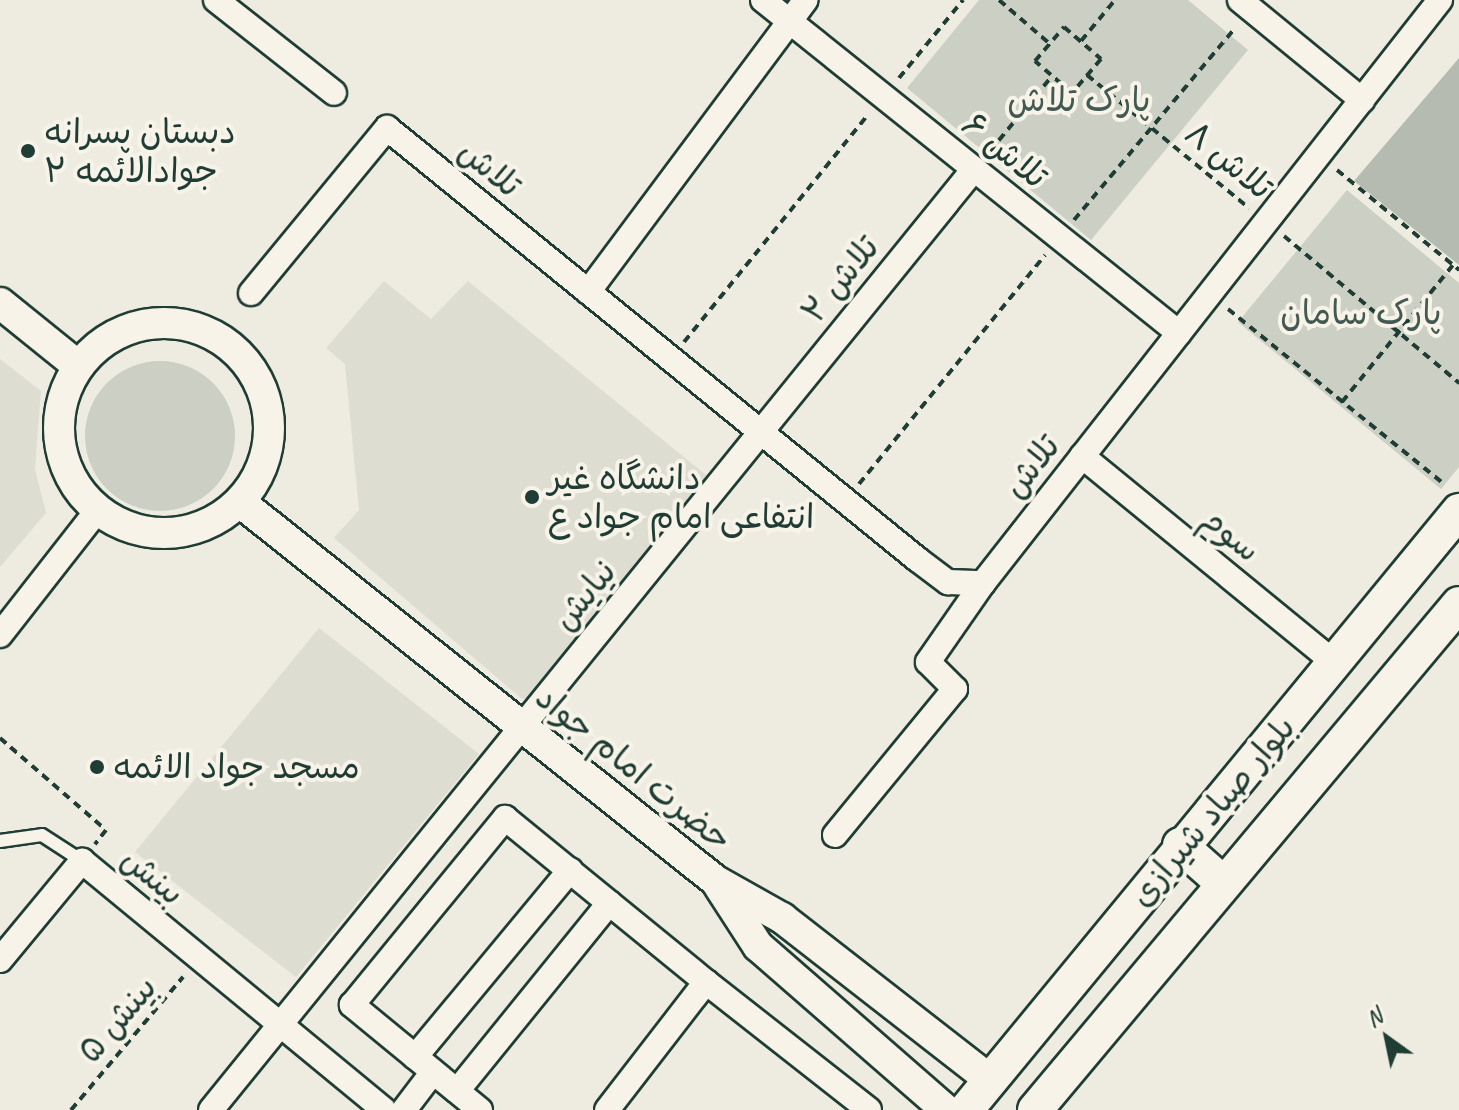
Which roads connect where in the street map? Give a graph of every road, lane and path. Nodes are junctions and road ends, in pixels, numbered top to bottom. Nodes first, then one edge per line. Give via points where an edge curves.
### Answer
1 (763, 0) edge
2 (806, 0) edge
3 (963, 0) edge
4 (999, 0) edge
5 (1115, 0) edge
6 (1240, 0) edge
7 (1440, 0) edge
8 (225, 3) edge
9 (789, 21) junction
10 (1081, 41) junction
11 (1050, 44) junction
12 (1087, 75) junction
13 (1052, 76) junction
14 (334, 93) dead end
15 (883, 96) junction
16 (1362, 100) junction
17 (1319, 155) junction
18 (974, 169) junction
19 (1266, 222) junction
20 (1453, 265) junction
21 (1459, 270) edge
22 (588, 292) junction
23 (251, 293) dead end
24 (1210, 294) junction
25 (0, 303) edge
26 (1179, 333) junction
27 (1398, 334) junction
28 (670, 359) junction
29 (78, 366) junction
30 (1459, 383) edge
31 (1342, 402) junction
32 (759, 431) junction
33 (1082, 456) junction
34 (1453, 499) edge
35 (240, 502) junction
36 (97, 511) junction
37 (983, 583) junction
38 (1459, 604) edge
39 (0, 635) edge
40 (1337, 665) junction
41 (522, 726) junction
42 (0, 738) edge
43 (835, 835) dead end
44 (0, 841) edge
45 (1180, 845) junction
46 (82, 861) junction
47 (570, 870) junction
48 (716, 881) junction
49 (1223, 883) junction
50 (609, 903) junction
51 (200, 958) junction
52 (0, 960) edge
53 (706, 982) junction
54 (281, 1025) junction
55 (424, 1064) junction
56 (990, 1080) junction
57 (457, 1091) junction
58 (71, 1110) edge
59 (211, 1110) edge
60 (384, 1110) edge
61 (404, 1110) edge
62 (480, 1110) edge
63 (607, 1110) edge
64 (869, 1110) edge
65 (946, 1110) edge
66 (966, 1110) edge
67 (1035, 1110) edge

1 - 9 street, تلاش ۶
2 - 9 street
3 - 15 path
4 - 11 path
5 - 10 path
6 - 16 street
7 - 16 street, تلاش
8 - 14 street
9 - 15 street, تلاش ۶
9 - 22 street
10 - 11 path via 1064,27
10 - 12 path via 1101,59
11 - 13 path via 1035,61
12 - 13 path via 1072,93
12 - 19 path, تلاش ۸
13 - 18 path
15 - 18 street, تلاش ۶
15 - 28 path
16 - 17 street, تلاش
17 - 19 street, تلاش
17 - 20 path
18 - 26 street, تلاش ۶
18 - 32 street, تلاش ۲
19 - 24 street, تلاش
19 - 27 path, تلاش ۸
20 - 21 path
20 - 27 path
22 - 23 street, تلاش via 387,128
22 - 28 street, تلاش
24 - 26 street, تلاش
24 - 31 path
25 - 29 street
26 - 33 street, تلاش
27 - 30 path, تلاش ۸
27 - 31 path
28 - 32 street, تلاش
29 - 35 street via 100,344 159,323 190,326 244,358 261,384 268,446
29 - 36 street via 63,394 62,458
31 - 34 path
32 - 37 street, تلاش via 948,582
32 - 41 street, نیایش
33 - 37 street, تلاش
33 - 40 street, سوم
34 - 40 main road, بلوار صیاد شیرازی
35 - 36 street via 215,521 154,534
35 - 41 street, حضرت امام جواد
36 - 39 street
37 - 43 street via 928,662 955,689
38 - 49 main road, بلوار صیاد شیرازی
40 - 45 main road, بلوار صیاد شیرازی
41 - 48 street, حضرت امام جواد
41 - 54 street
42 - 46 path via 106,830
44 - 46 lane via 42,835
45 - 49 main road
45 - 56 main road, بلوار صیاد شیرازی
46 - 51 street, بینش
46 - 52 street, بینش
47 - 50 street
47 - 55 street
47 - 55 street via 505,818 352,1005
48 - 56 street, حضرت امام جواد via 782,918
48 - 65 street via 758,946
49 - 67 main road, بلوار صیاد شیرازی
50 - 53 street
50 - 57 street
51 - 54 street, بینش
51 - 58 path, بینش ۵
53 - 63 street
53 - 64 street
54 - 59 street
54 - 60 street, بینش
55 - 57 street
55 - 61 street
56 - 66 main road, بلوار صیاد شیرازی
57 - 62 street

